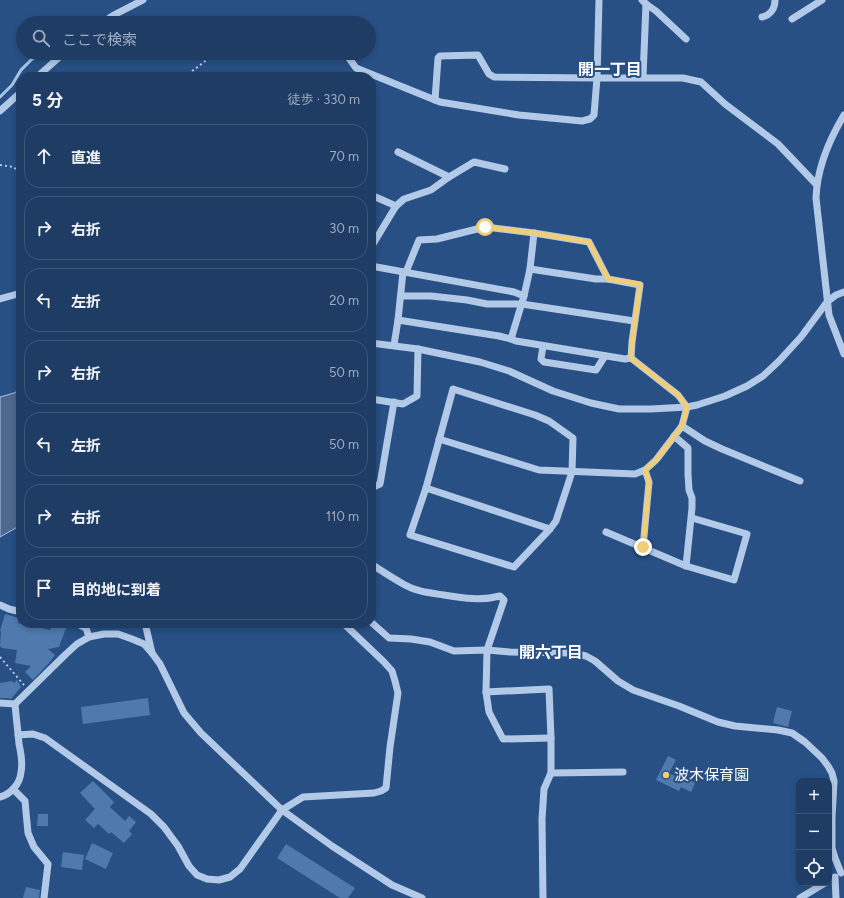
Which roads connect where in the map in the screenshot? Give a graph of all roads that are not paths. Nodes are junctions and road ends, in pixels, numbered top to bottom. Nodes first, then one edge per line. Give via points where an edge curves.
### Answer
1 (143, 0) edge
2 (599, 0) edge
3 (775, 0) edge
4 (822, 0) edge
5 (644, 2) edge
6 (112, 16) edge
7 (762, 17) dead end
8 (792, 19) dead end
9 (686, 39) dead end
10 (56, 60) edge
11 (350, 60) edge
12 (43, 72) edge
13 (366, 72) edge
14 (376, 76) edge
15 (598, 78) junction
16 (643, 78) junction
17 (16, 97) edge
18 (435, 100) junction
19 (0, 111) edge
20 (844, 115) edge
21 (841, 127) edge
22 (398, 152) dead end
23 (505, 168) dead end
24 (449, 177) junction
25 (816, 184) junction
26 (376, 197) edge
27 (396, 206) junction
28 (534, 233) junction
29 (376, 239) edge
30 (376, 267) edge
31 (530, 269) junction
32 (404, 272) junction
33 (608, 279) junction
34 (844, 292) edge
35 (16, 294) edge
36 (401, 296) junction
37 (524, 296) junction
38 (0, 298) edge
39 (828, 302) junction
40 (522, 304) junction
41 (398, 320) junction
42 (634, 321) junction
43 (511, 339) junction
44 (376, 343) edge
45 (394, 345) junction
46 (543, 346) junction
47 (418, 349) junction
48 (844, 354) edge
49 (605, 356) junction
50 (631, 358) junction
51 (376, 400) edge
52 (394, 402) junction
53 (687, 407) junction
54 (682, 426) junction
55 (674, 436) junction
56 (439, 439) junction
57 (645, 470) junction
58 (572, 472) junction
59 (800, 481) dead end
60 (376, 486) edge
61 (426, 488) junction
62 (692, 518) junction
63 (550, 529) junction
64 (606, 532) dead end
65 (643, 547) junction
66 (686, 566) junction
67 (376, 567) edge
68 (0, 605) edge
69 (16, 611) edge
70 (376, 626) edge
71 (86, 628) edge
72 (146, 628) edge
73 (348, 628) edge
74 (89, 637) junction
75 (487, 650) junction
76 (152, 653) junction
77 (486, 692) junction
78 (0, 703) edge
79 (15, 704) junction
80 (18, 735) junction
81 (551, 738) junction
82 (623, 772) dead end
83 (551, 773) junction
84 (13, 789) junction
85 (0, 797) edge
86 (282, 810) junction
87 (843, 872) edge
88 (832, 879) edge
89 (820, 886) edge
90 (44, 898) edge
91 (422, 898) edge
92 (543, 898) edge
93 (800, 898) edge
94 (836, 898) edge

1 - 6 street
2 - 15 street
3 - 7 street via 771,12
4 - 8 street
5 - 9 street
5 - 16 street
10 - 12 street
11 - 13 street via 356,68
14 - 18 street
15 - 16 street
15 - 18 street via 594,115 582,121 519,115
15 - 18 street via 494,77 489,74 478,55 440,56
16 - 25 street via 683,78 701,82 725,104 778,144
17 - 19 street
20 - 21 street
21 - 25 street via 827,148
22 - 24 street
23 - 24 street via 474,162
24 - 27 street via 431,190 404,198
25 - 39 street
26 - 27 street
27 - 29 street
28 - 31 street
28 - 32 street via 485,227 437,239 419,240
28 - 33 street via 589,242
30 - 32 street
31 - 33 street
31 - 37 street
32 - 36 street
32 - 37 street
33 - 42 street via 640,284
34 - 39 street
35 - 38 street
36 - 40 street via 431,296 487,304
36 - 41 street
37 - 40 street
39 - 48 street via 829,315
39 - 53 street via 801,337 764,376 725,396
40 - 42 street
40 - 43 street
41 - 43 street
41 - 45 street
42 - 50 street
43 - 46 street
44 - 45 street
45 - 47 street
46 - 49 street
46 - 49 street via 544,362 596,370
47 - 52 street via 417,396 402,404
47 - 53 street via 480,362 509,371 553,391 619,410
49 - 50 street
50 - 53 street via 678,395
51 - 52 street
52 - 60 street via 380,484
53 - 54 street
54 - 55 street
54 - 59 street via 722,449
55 - 57 street
55 - 62 street via 688,448
56 - 58 street via 539,470
56 - 58 street via 453,389 535,414 549,421 573,438
56 - 61 street
57 - 58 street via 635,474
57 - 65 street via 649,482
58 - 63 street via 556,521
61 - 63 street
61 - 63 street via 410,535 514,567
62 - 66 street
62 - 66 street via 747,534 734,580
64 - 65 street
65 - 66 street
67 - 75 street via 416,590 470,599 500,596 504,600
68 - 69 street
70 - 75 street via 389,638 430,642 454,651
71 - 74 street
72 - 76 street
73 - 86 street via 392,671 398,692 386,788 374,793 303,797
74 - 76 street via 118,634 144,644
74 - 79 street via 77,644
75 - 77 street
75 - 87 street via 573,653 586,656 595,660 618,681 633,690 718,722 792,733 822,758 832,773 832,848
76 - 86 street via 184,713 201,733
77 - 81 street via 489,712 503,738
77 - 81 street via 549,689
78 - 79 street
79 - 80 street
80 - 84 street via 21,773
80 - 86 street via 33,734 45,738 151,814 178,846 189,866 197,875 207,879 219,880 230,877 240,869
81 - 83 street
82 - 83 street
83 - 92 street via 544,789 542,819
84 - 85 street
84 - 90 street via 25,801 28,833 34,847 48,864
86 - 91 street via 392,885
87 - 88 street
88 - 94 street
89 - 93 street

